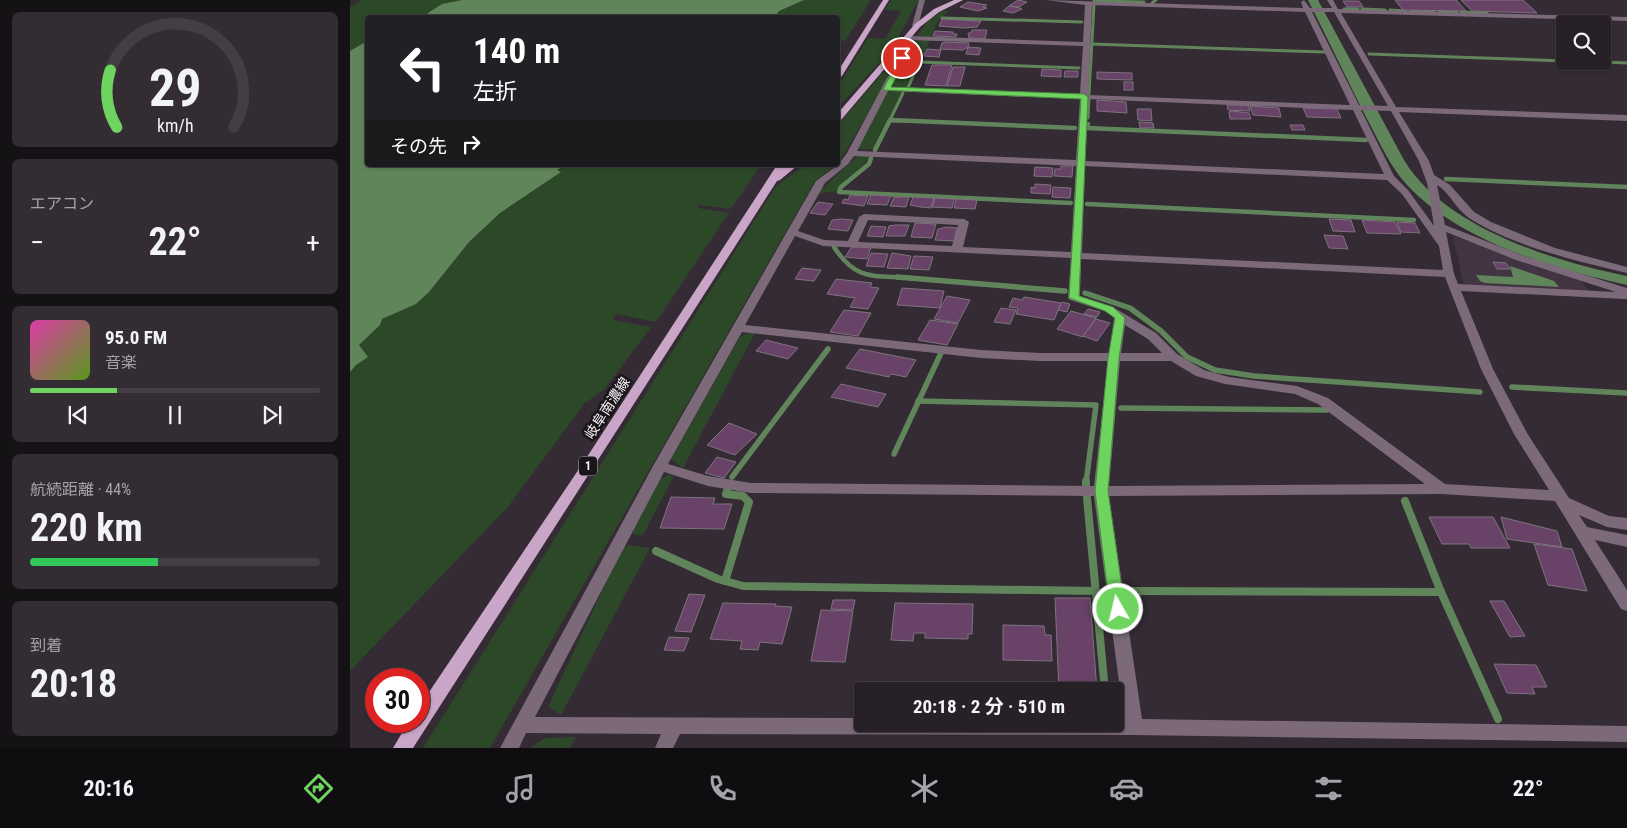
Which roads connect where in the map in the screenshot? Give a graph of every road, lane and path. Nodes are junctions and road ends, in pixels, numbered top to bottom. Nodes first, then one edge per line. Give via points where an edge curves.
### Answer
1 (886, 0) edge
2 (922, 0) edge
3 (960, 0) edge
4 (1049, 0) edge
5 (1330, 0) edge
6 (1089, 2) edge
7 (1307, 6) edge
8 (1332, 9) junction
9 (1627, 19) edge
10 (915, 26) junction
11 (907, 38) junction
12 (1086, 44) junction
13 (840, 73) edge
14 (886, 89) junction
15 (1084, 97) junction
16 (1357, 107) junction
17 (1388, 108) junction
18 (840, 116) edge
19 (1627, 118) edge
20 (851, 153) junction
21 (1080, 163) junction
22 (840, 166) edge
23 (781, 167) edge
24 (791, 167) edge
25 (839, 167) edge
26 (1390, 177) junction
27 (1431, 180) junction
28 (771, 182) junction
29 (1439, 222) junction
30 (792, 232) junction
31 (852, 244) junction
32 (1442, 244) junction
33 (958, 249) junction
34 (1076, 255) junction
35 (1627, 270) edge
36 (1448, 274) junction
37 (1454, 287) junction
38 (1627, 292) edge
39 (1627, 296) edge
40 (1120, 318) junction
41 (738, 328) junction
42 (1173, 357) junction
43 (1114, 358) junction
44 (660, 466) junction
45 (1442, 489) junction
46 (1101, 491) junction
47 (1562, 499) junction
48 (1627, 524) edge
49 (1582, 532) junction
50 (1627, 540) edge
51 (1627, 604) edge
52 (521, 725) junction
53 (674, 726) junction
54 (1134, 727) junction
55 (1627, 734) edge
56 (402, 748) edge
57 (509, 748) edge
58 (664, 748) edge

1 - 13 main road
2 - 10 street
3 - 10 main road via 928,15
4 - 6 street
5 - 8 street
6 - 7 street
6 - 12 street
7 - 8 street
7 - 16 street
8 - 9 street
8 - 17 street
10 - 11 main road
11 - 12 street
11 - 14 street via 906,50
11 - 18 main road
12 - 15 street
14 - 15 street
14 - 20 street
15 - 16 street
15 - 21 street
16 - 17 street
16 - 26 street
17 - 19 street
17 - 27 street via 1416,145
20 - 21 street
20 - 22 street
21 - 26 street
21 - 34 street
23 - 28 main road
24 - 28 main road, 岐阜南濃線 / 1
25 - 30 street via 821,181
26 - 32 street via 1405,192
27 - 29 street
27 - 35 street via 1447,187 1470,214 1488,224 1551,250
28 - 56 main road, 岐阜南濃線 / 1
29 - 32 street
29 - 38 street via 1520,258
30 - 31 street via 823,243
30 - 41 street
31 - 33 street
31 - 33 street via 864,218 964,222
32 - 36 street
33 - 34 street
34 - 36 street
34 - 40 street via 1074,298 1109,309
36 - 37 street
37 - 39 street
37 - 47 street via 1487,369 1521,434
40 - 42 street via 1152,336
40 - 43 street
41 - 43 street via 981,354
41 - 44 street
42 - 43 street
42 - 45 street via 1208,375 1297,390 1323,401
43 - 46 street
44 - 46 street via 708,481 752,488
44 - 52 street
45 - 46 street
45 - 47 street
46 - 54 street
47 - 48 street via 1607,521
47 - 49 street
49 - 50 street
49 - 51 street
52 - 53 street
52 - 57 street
53 - 54 street
53 - 58 street
54 - 55 street

